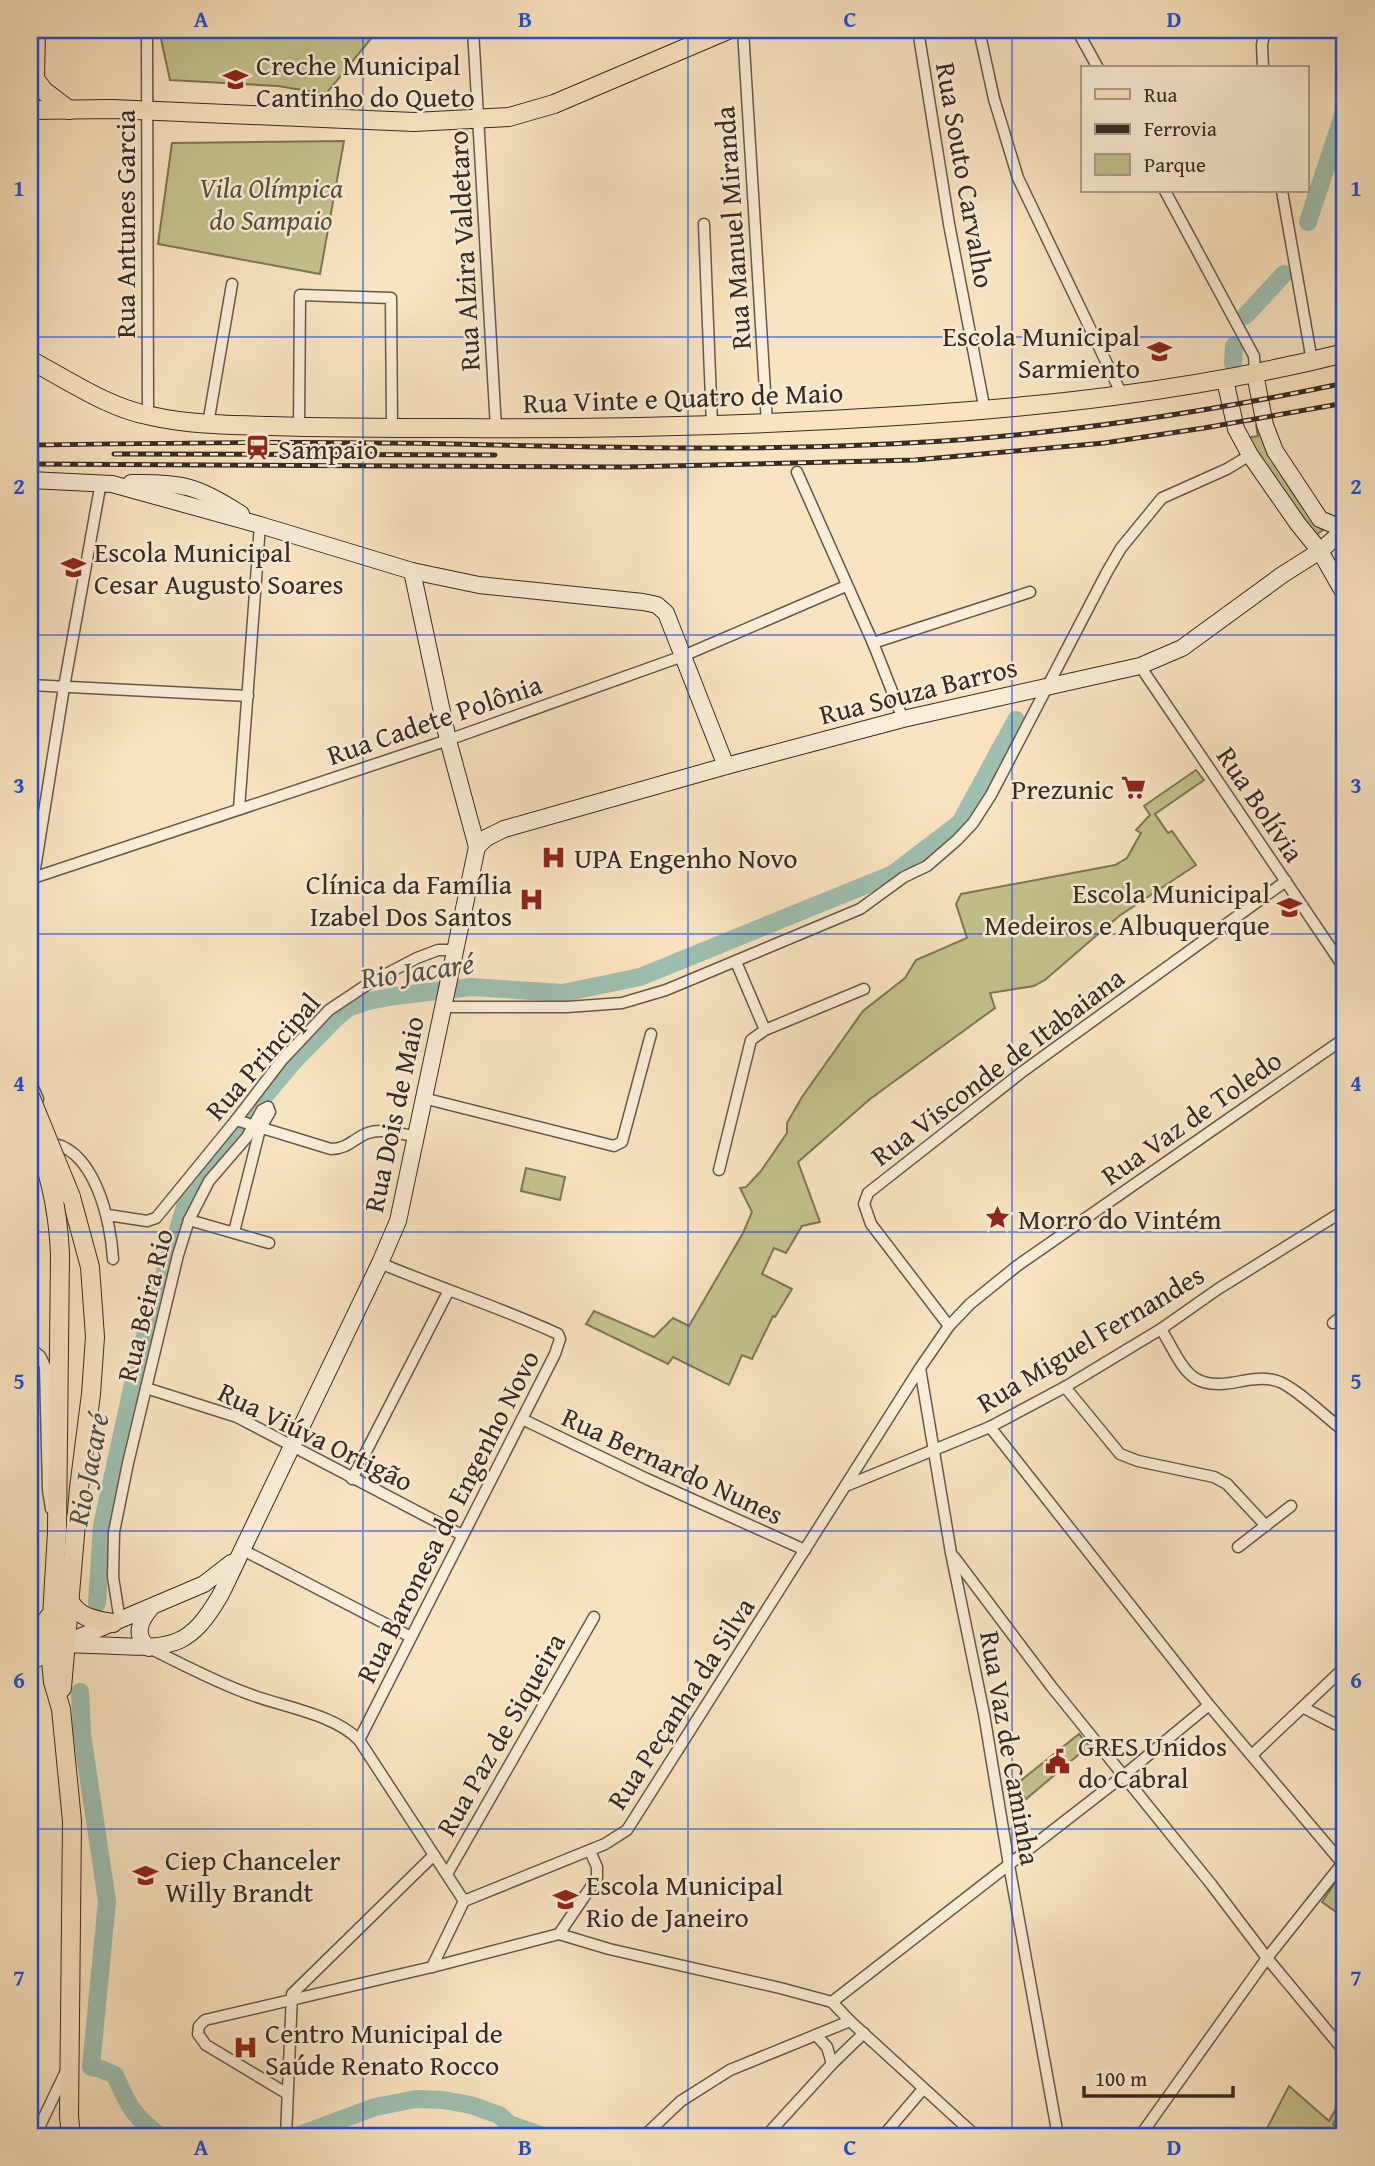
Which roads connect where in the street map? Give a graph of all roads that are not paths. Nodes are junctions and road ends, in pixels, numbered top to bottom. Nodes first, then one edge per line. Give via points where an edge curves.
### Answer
1 (36, 30) edge
2 (473, 30) edge
3 (728, 30) edge
4 (743, 30) edge
5 (918, 30) edge
6 (979, 30) edge
7 (1077, 30) edge
8 (1265, 30) edge
9 (147, 32) dead end
10 (1097, 66) edge
11 (1263, 66) edge
12 (32, 79) edge
13 (30, 110) edge
14 (69, 110) junction
15 (145, 111) junction
16 (478, 119) junction
17 (1166, 192) edge
18 (1282, 192) edge
19 (704, 224) dead end
20 (232, 284) dead end
21 (1345, 353) edge
22 (30, 360) edge
23 (1312, 361) junction
24 (1255, 374) junction
25 (1225, 380) junction
26 (1122, 395) junction
27 (985, 411) junction
28 (148, 416) junction
29 (208, 424) junction
30 (767, 424) junction
31 (712, 425) junction
32 (299, 427) junction
33 (392, 428) junction
34 (496, 428) junction
35 (1250, 455) junction
36 (797, 472) dead end
37 (30, 480) edge
38 (107, 483) junction
39 (1345, 523) edge
40 (257, 524) junction
41 (1339, 534) edge
42 (1323, 556) junction
43 (412, 571) junction
44 (846, 586) junction
45 (1030, 592) dead end
46 (1345, 595) edge
47 (873, 643) junction
48 (682, 656) junction
49 (1140, 666) junction
50 (30, 685) edge
51 (1049, 685) junction
52 (64, 687) junction
53 (248, 696) junction
54 (903, 719) junction
55 (448, 740) junction
56 (726, 766) junction
57 (239, 808) junction
58 (477, 847) junction
59 (32, 879) edge
60 (1286, 881) junction
61 (30, 900) edge
62 (455, 950) junction
63 (736, 962) junction
64 (1345, 969) edge
65 (864, 989) dead end
66 (445, 1002) junction
67 (765, 1030) junction
68 (651, 1034) dead end
69 (1345, 1038) edge
70 (30, 1081) edge
71 (30, 1096) edge
72 (423, 1098) junction
73 (268, 1107) dead end
74 (238, 1121) junction
75 (30, 1126) edge
76 (255, 1127) junction
77 (415, 1136) junction
78 (30, 1142) edge
79 (56, 1144) junction
80 (719, 1171) dead end
81 (1345, 1210) edge
82 (108, 1215) junction
83 (189, 1220) junction
84 (234, 1232) junction
85 (269, 1243) dead end
86 (113, 1259) dead end
87 (380, 1263) junction
88 (448, 1292) junction
89 (1345, 1314) edge
90 (1333, 1322) dead end
91 (949, 1326) junction
92 (1161, 1329) junction
93 (30, 1348) edge
94 (920, 1368) junction
95 (1065, 1387) junction
96 (146, 1388) junction
97 (522, 1419) junction
98 (990, 1427) junction
99 (1345, 1432) edge
100 (291, 1446) junction
101 (934, 1449) junction
102 (352, 1479) junction
103 (848, 1485) junction
104 (1291, 1506) dead end
105 (1266, 1526) junction
106 (57, 1532) junction
107 (462, 1535) junction
108 (1238, 1547) dead end
109 (805, 1550) junction
110 (951, 1553) junction
111 (238, 1554) junction
112 (187, 1592) junction
113 (62, 1601) junction
114 (151, 1608) junction
115 (594, 1617) dead end
116 (116, 1622) junction
117 (202, 1622) junction
118 (411, 1637) junction
119 (58, 1648) junction
120 (149, 1648) junction
121 (30, 1651) edge
122 (30, 1662) edge
123 (1345, 1667) edge
124 (1209, 1705) junction
125 (1304, 1708) junction
126 (1345, 1728) edge
127 (359, 1740) junction
128 (1253, 1755) junction
129 (1123, 1776) junction
130 (590, 1851) junction
131 (434, 1855) junction
132 (1344, 1862) edge
133 (1009, 1865) junction
134 (447, 1874) junction
135 (464, 1901) junction
136 (559, 1934) junction
137 (1267, 1958) junction
138 (432, 1967) junction
139 (290, 2000) junction
140 (832, 2002) junction
141 (850, 2021) junction
142 (864, 2033) junction
143 (816, 2035) junction
144 (1345, 2052) edge
145 (832, 2064) junction
146 (70, 2066) junction
147 (923, 2089) junction
148 (286, 2093) junction
149 (71, 2134) edge
150 (889, 2134) edge
151 (35, 2136) edge
152 (286, 2136) edge
153 (645, 2136) edge
154 (766, 2136) edge
155 (976, 2136) edge
156 (1058, 2136) edge
157 (1140, 2136) edge

1 - 12 main road
2 - 16 street, Rua Alzira Valdetaro
3 - 16 main road via 542,108
4 - 30 street, Rua Manuel Miranda
5 - 27 street, Rua Souto Carvalho
6 - 26 street via 999,122 1018,178
7 - 10 street
8 - 11 street
9 - 15 street, Rua Antunes Garcia
12 - 14 main road
13 - 14 main road
14 - 15 main road
15 - 16 main road via 366,121
15 - 28 street, Rua Antunes Garcia
16 - 34 street, Rua Alzira Valdetaro
17 - 24 street via 1254,356
18 - 23 street
19 - 31 street
20 - 29 street
21 - 23 main road, Rua Vinte e Quatro de Maio
22 - 28 main road, Rua Vinte e Quatro de Maio via 126,410
23 - 24 main road, Rua Vinte e Quatro de Maio
24 - 25 main road, Rua Vinte e Quatro de Maio
24 - 39 main road via 1275,451 1320,519 1334,525
25 - 26 main road, Rua Vinte e Quatro de Maio
25 - 35 main road via 1236,429
26 - 27 main road, Rua Vinte e Quatro de Maio
27 - 30 main road, Rua Vinte e Quatro de Maio
28 - 29 main road, Rua Vinte e Quatro de Maio
29 - 32 main road, Rua Vinte e Quatro de Maio
30 - 31 main road, Rua Vinte e Quatro de Maio
31 - 34 main road, Rua Vinte e Quatro de Maio
32 - 33 main road, Rua Vinte e Quatro de Maio
32 - 33 street via 300,295 391,298
33 - 34 main road, Rua Vinte e Quatro de Maio
35 - 42 main road
35 - 51 street via 1162,498 1121,548
36 - 44 street
37 - 38 main road
38 - 40 main road via 166,482 197,488
38 - 52 street
40 - 43 main road
40 - 53 street
41 - 42 main road, Rua Souza Barros
42 - 46 main road
42 - 49 main road, Rua Souza Barros via 1282,575 1182,648
43 - 48 main road via 507,590 651,603 666,613
43 - 55 main road, Rua Dois de Maio
44 - 47 street
44 - 48 street, Rua Cadete Polônia
45 - 47 street
47 - 54 street
48 - 55 street, Rua Cadete Polônia
48 - 56 main road
49 - 51 main road, Rua Souza Barros
49 - 60 street, Rua Bolívia
50 - 52 street
51 - 54 main road, Rua Souza Barros
51 - 63 street via 973,823 928,866 860,909
52 - 53 street
52 - 59 street
53 - 57 street
54 - 56 main road, Rua Souza Barros
55 - 57 street, Rua Cadete Polônia
55 - 58 main road, Rua Dois de Maio
56 - 58 main road, Rua Souza Barros via 504,830
57 - 59 street, Rua Cadete Polônia
58 - 62 main road, Rua Dois de Maio
59 - 61 street
60 - 64 street, Rua Bolívia
60 - 91 street, Rua Visconde de Itabaiana via 1021,1072 868,1194 864,1203 871,1224
62 - 66 main road, Rua Dois de Maio
62 - 74 street, Rua Principal via 425,954 340,1001 282,1060
63 - 66 street via 622,1003 567,1007
63 - 67 street
65 - 67 street
66 - 72 main road, Rua Dois de Maio
67 - 80 street via 749,1044
68 - 72 street via 622,1142 614,1146
69 - 91 street, Rua Vaz de Toledo via 1017,1266
70 - 79 street
71 - 113 main road, bridge via 71,1197 90,1267 95,1337
72 - 77 main road, Rua Dois de Maio
73 - 76 street via 270,1112
74 - 76 street
74 - 82 street, Rua Principal via 156,1218 147,1221
75 - 106 main road, bridge via 56,1205 60,1254
76 - 77 street via 331,1149 341,1149 377,1131
76 - 83 street, Rua Beira Rio via 209,1181
76 - 84 street
77 - 87 main road, Rua Dois de Maio via 398,1221
78 - 79 street
79 - 82 street via 80,1160
81 - 92 street, Rua Miguel Fernandes
82 - 86 street
83 - 84 street
83 - 96 street, Rua Beira Rio
84 - 85 street
87 - 88 street, Rua Baronesa do Engenho Novo
87 - 100 main road, Rua Dois de Maio
88 - 97 street, Rua Baronesa do Engenho Novo via 558,1334 560,1343
88 - 102 street
89 - 90 street
91 - 94 street, Rua Vaz de Toledo
92 - 95 street, Rua Miguel Fernandes
92 - 99 street via 1195,1379 1216,1385 1256,1378 1280,1382
93 - 106 street via 45,1366 48,1490
94 - 101 street, Rua Vaz de Caminha
94 - 103 street, Rua Vaz de Toledo
95 - 98 street, Rua Miguel Fernandes
95 - 105 street via 1121,1454 1214,1476
96 - 100 street, Rua Viúva Ortigão via 237,1417
96 - 116 street, Rua Beira Rio via 114,1532
97 - 107 street, Rua Baronesa do Engenho Novo
97 - 109 street, Rua Bernardo Nunes
98 - 101 street, Rua Miguel Fernandes
98 - 124 street
100 - 102 street, Rua Viúva Ortigão
100 - 111 main road, Rua Dois de Maio
101 - 103 street, Rua Miguel Fernandes
101 - 110 street, Rua Vaz de Caminha
102 - 107 street, Rua Viúva Ortigão
103 - 109 street, Rua Peçanha da Silva
104 - 105 street
105 - 108 street
106 - 113 main road
107 - 118 street, Rua Baronesa do Engenho Novo
109 - 130 street, Rua Peçanha da Silva via 627,1830
110 - 129 street
110 - 133 street, Rua Vaz de Caminha
111 - 112 main road via 213,1578
111 - 117 main road, Rua Dois de Maio via 221,1594
111 - 118 street
112 - 114 main road
112 - 117 main road via 204,1605
113 - 116 main road via 78,1613
113 - 119 main road
113 - 121 main road
114 - 116 main road
114 - 120 main road via 139,1632
115 - 134 street, Rua Paz de Siqueira
116 - 119 main road
117 - 120 main road via 184,1639
118 - 127 street, Rua Baronesa do Engenho Novo
119 - 120 main road
119 - 122 main road
119 - 146 main road via 53,1682 61,1709 72,1840
120 - 127 street via 246,1693 329,1721
123 - 125 street
124 - 128 street
124 - 129 street
125 - 126 street
125 - 128 street
127 - 131 street
128 - 132 street
129 - 133 street
129 - 137 street
130 - 135 street, Rua Peçanha da Silva
130 - 136 street via 597,1878
131 - 134 street
131 - 139 street via 300,1984
132 - 137 street
133 - 140 street
133 - 156 street, Rua Vaz de Caminha
134 - 135 street
135 - 138 street
136 - 138 street
136 - 140 street
137 - 144 street
137 - 157 street
138 - 139 street
139 - 148 street
139 - 148 street via 205,2020 198,2029 206,2045
140 - 141 street
141 - 142 street
141 - 143 street
142 - 145 street
142 - 147 street
143 - 145 street via 827,2047
143 - 153 street via 747,2062 701,2087
145 - 154 street
146 - 149 main road
146 - 151 street
147 - 150 street
147 - 155 street
148 - 152 street

